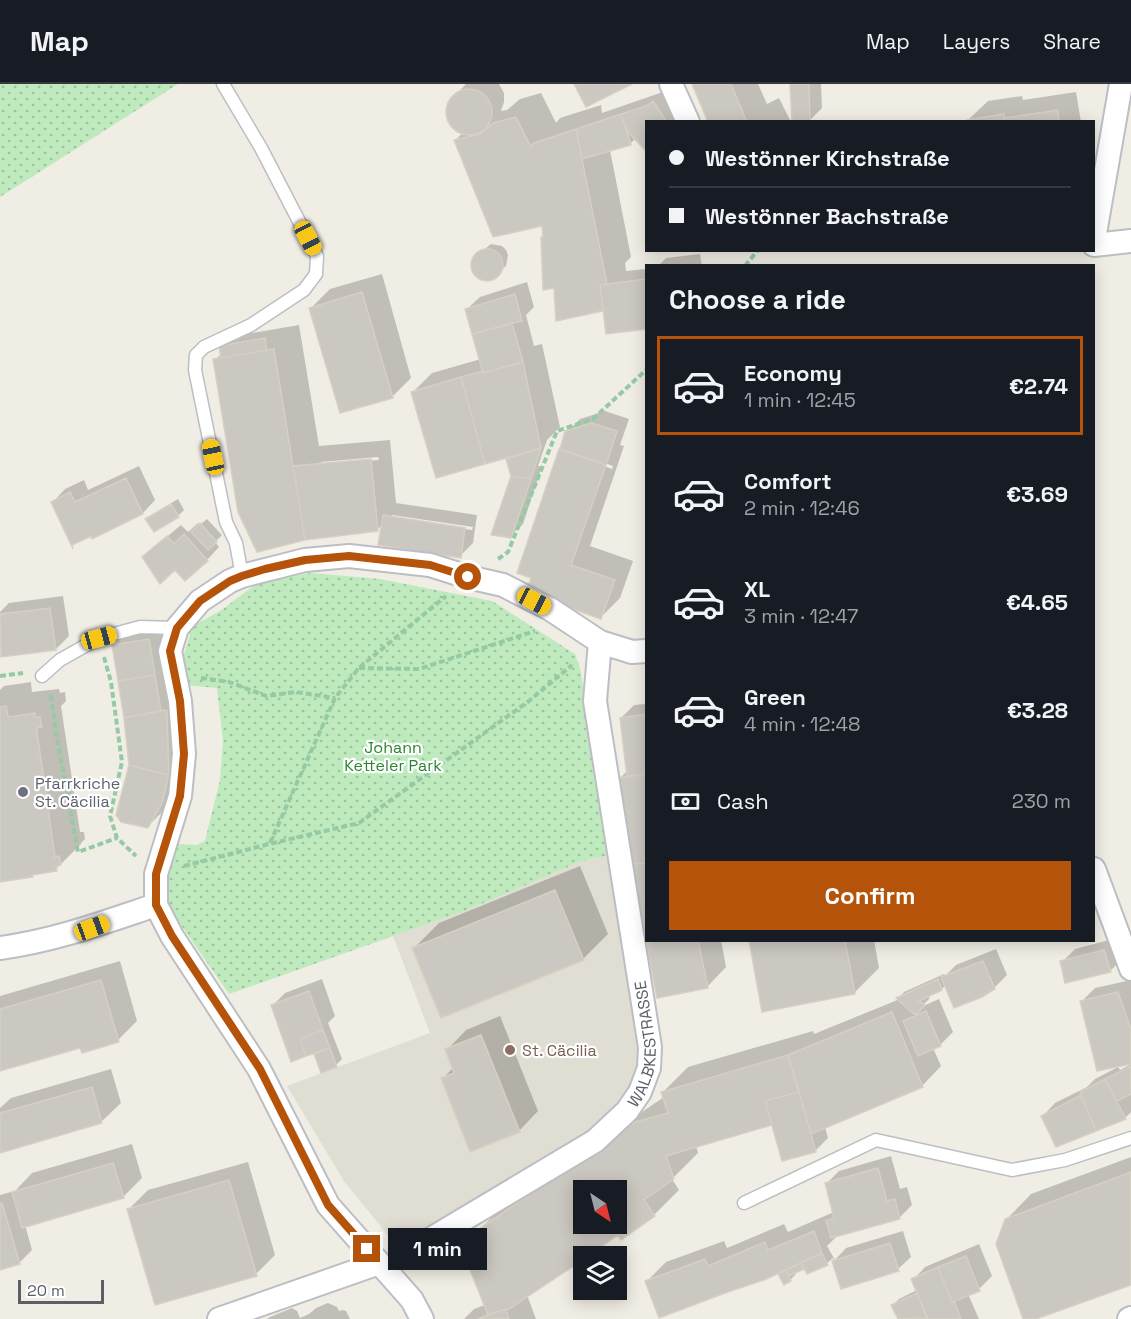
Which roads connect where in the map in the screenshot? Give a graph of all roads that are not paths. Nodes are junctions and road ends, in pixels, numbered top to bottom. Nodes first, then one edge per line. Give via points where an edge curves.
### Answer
1 (223, 84) edge
2 (671, 84) edge
3 (1121, 84) edge
4 (687, 120) edge
5 (1095, 233) edge
6 (1131, 241) edge
7 (1095, 244) edge
8 (242, 576) junction
9 (177, 628) junction
10 (600, 642) junction
11 (645, 651) edge
12 (42, 676) road end
13 (1095, 871) edge
14 (156, 905) junction
15 (0, 948) edge
16 (1131, 969) edge
17 (1131, 1138) edge
18 (744, 1203) dead end
19 (404, 1255) dead end
20 (380, 1263) junction
21 (219, 1319) edge
22 (422, 1319) edge

1 - 8 lane via 317,256 316,274 304,290 251,325 204,346 196,355 195,370 226,522 236,543
2 - 4 street
3 - 5 street
6 - 7 street
8 - 9 street via 200,601
8 - 10 street via 305,560 349,556 430,565 503,585 550,609
9 - 12 lane via 140,627 99,638 60,660
9 - 14 street via 170,651 180,701 184,754 180,796 156,874
10 - 11 street via 632,652
10 - 19 street, WALBKESTRASSE via 595,701 650,1047 649,1068 627,1111 595,1141
13 - 16 street
14 - 15 street via 92,928
14 - 20 street via 172,936 260,1069 328,1205
17 - 18 lane via 1065,1160 1012,1170 876,1140
20 - 21 street
20 - 22 street via 412,1300

